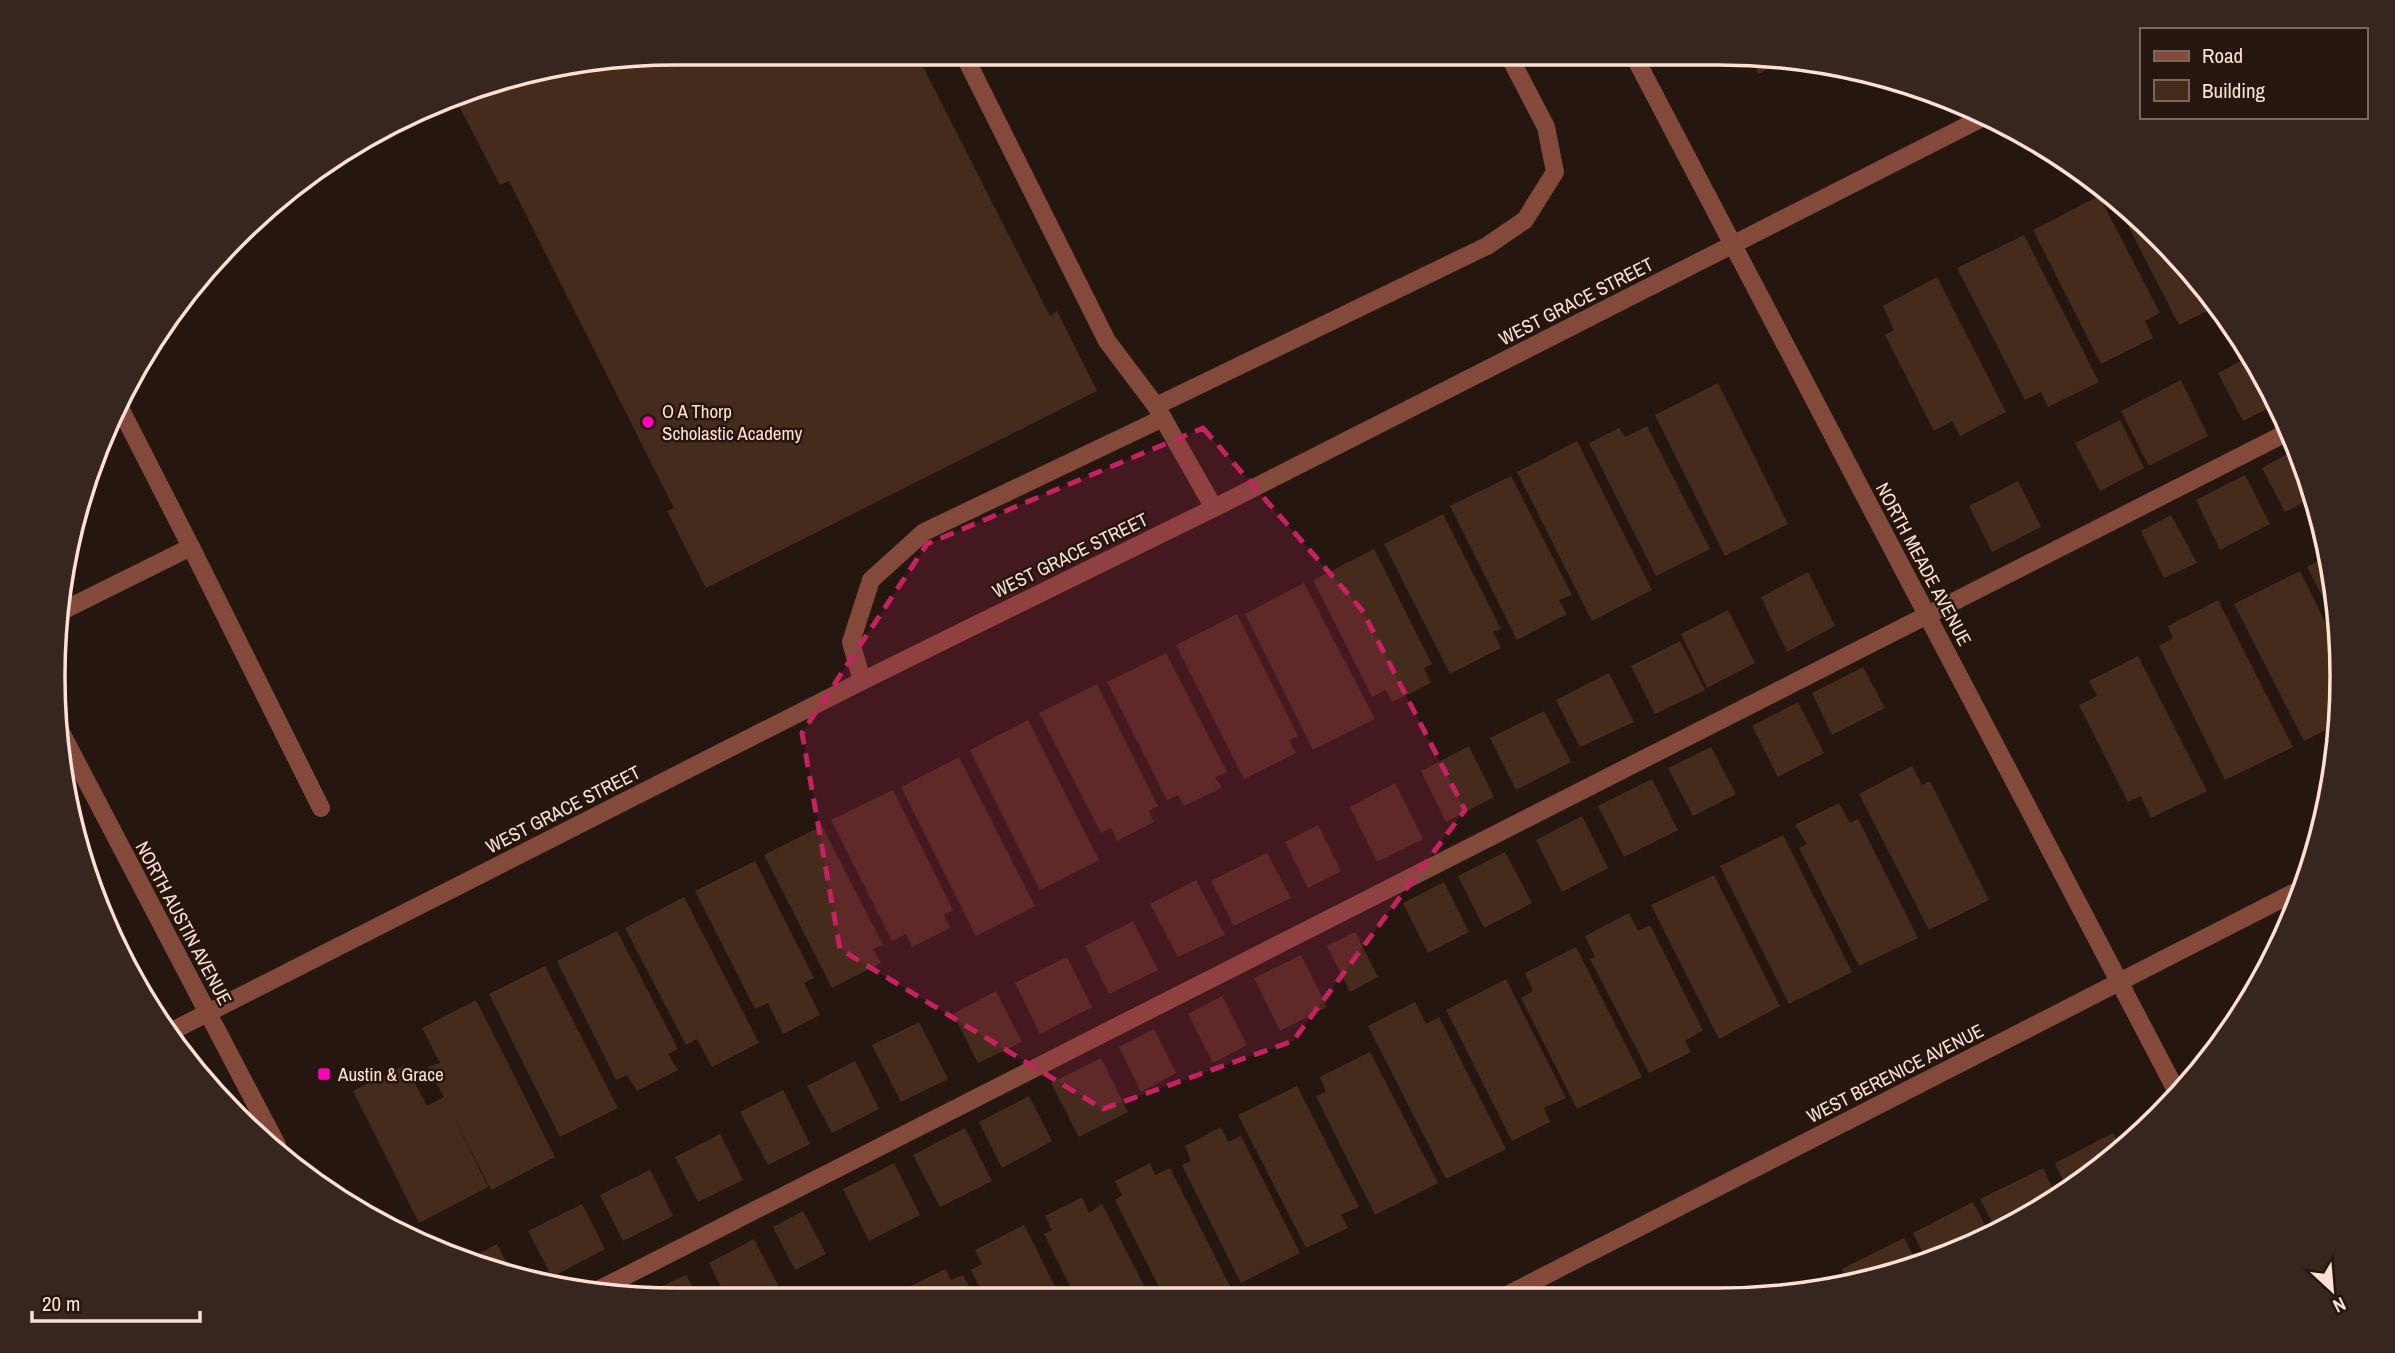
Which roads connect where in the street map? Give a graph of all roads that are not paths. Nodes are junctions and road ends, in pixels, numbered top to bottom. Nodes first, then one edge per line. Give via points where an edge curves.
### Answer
1 (969, 65) edge
2 (1514, 65) edge
3 (1639, 65) edge
4 (1975, 121) edge
5 (1733, 244) junction
6 (1160, 412) junction
7 (124, 415) edge
8 (2281, 436) edge
9 (1214, 508) junction
10 (191, 547) junction
11 (69, 608) edge
12 (1927, 615) junction
13 (862, 681) junction
14 (69, 748) edge
15 (321, 808) dead end
16 (2290, 895) edge
17 (2119, 981) junction
18 (208, 1013) junction
19 (177, 1029) edge
20 (2173, 1085) edge
21 (272, 1135) edge
22 (609, 1284) edge
23 (1521, 1288) edge

1 - 6 street via 1107,341
2 - 6 street via 1546,127 1555,172 1525,220 1487,246
3 - 5 street, NORTH MEADE AVENUE
4 - 5 street, WEST GRACE STREET
5 - 9 street, WEST GRACE STREET
5 - 12 street, NORTH MEADE AVENUE
6 - 9 street
6 - 13 street via 925,531 871,580 851,642
7 - 10 street
8 - 12 street
9 - 13 street, WEST GRACE STREET
10 - 11 street
10 - 15 street
12 - 17 street, NORTH MEADE AVENUE
12 - 22 street
13 - 18 street, WEST GRACE STREET
14 - 18 street, NORTH AUSTIN AVENUE
16 - 17 street, WEST BERENICE AVENUE
17 - 20 street, NORTH MEADE AVENUE
17 - 23 street, WEST BERENICE AVENUE
18 - 19 street, WEST GRACE STREET
18 - 21 street, NORTH AUSTIN AVENUE

